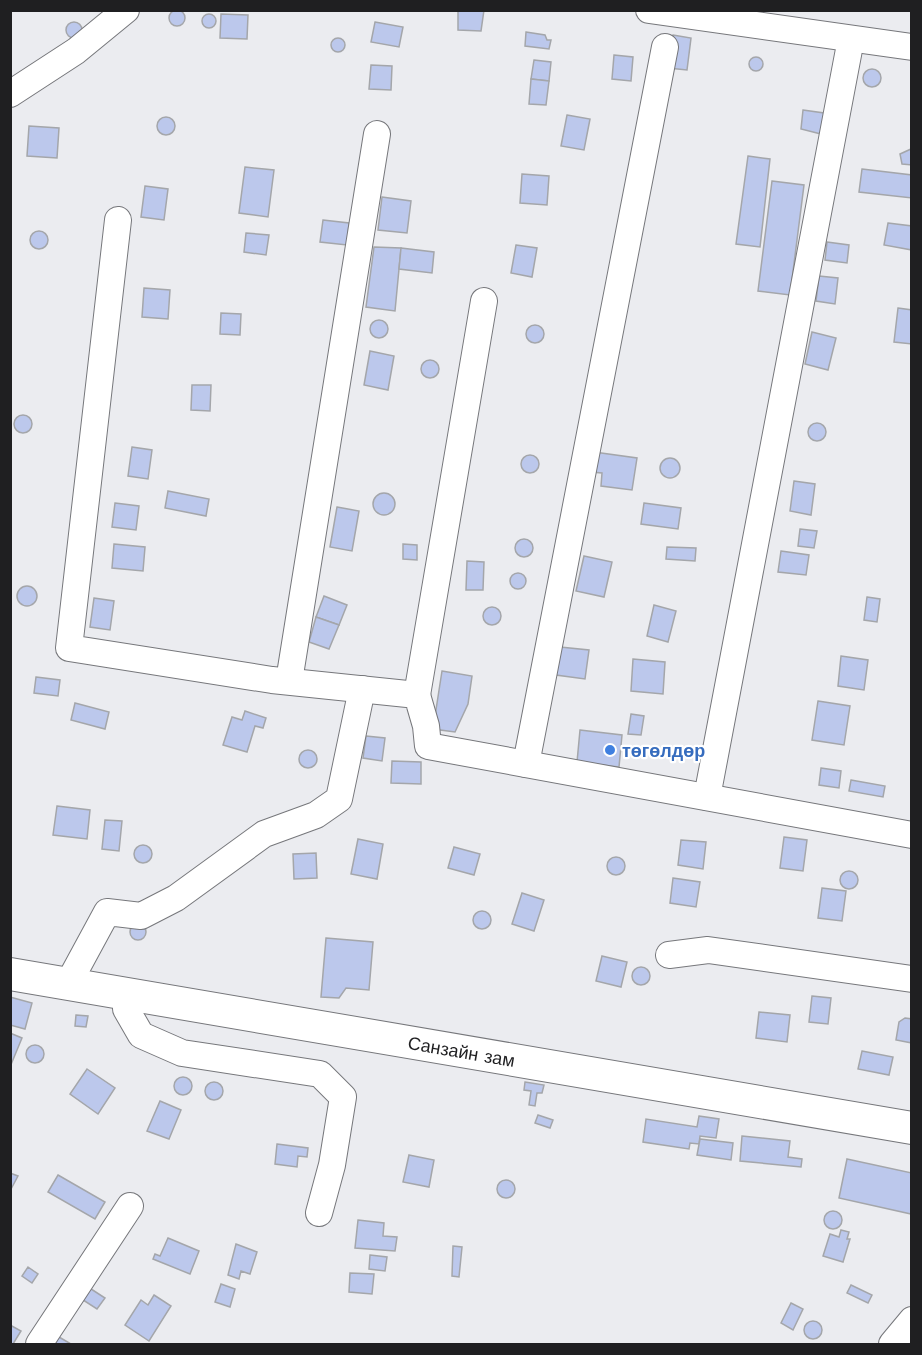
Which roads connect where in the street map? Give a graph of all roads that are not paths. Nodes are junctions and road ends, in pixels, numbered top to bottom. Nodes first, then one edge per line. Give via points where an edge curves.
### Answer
1 (126, 10) edge
2 (649, 10) edge
3 (851, 39) junction
4 (665, 47) dead end
5 (912, 47) edge
6 (10, 94) edge
7 (377, 134) dead end
8 (118, 220) dead end
9 (484, 301) dead end
10 (289, 681) junction
11 (362, 689) junction
12 (417, 695) junction
13 (526, 764) junction
14 (706, 797) junction
15 (912, 835) edge
16 (669, 955) dead end
17 (10, 974) edge
18 (912, 979) edge
19 (68, 984) junction
20 (126, 995) junction
21 (912, 1128) edge
22 (130, 1206) dead end
23 (319, 1213) dead end
24 (912, 1320) edge
25 (39, 1344) edge
26 (892, 1344) edge

1 - 6 street via 76,51
2 - 3 street
3 - 5 street
3 - 14 street
4 - 13 street
7 - 10 street
8 - 10 street via 69,648
9 - 12 street
10 - 11 street
11 - 12 street
11 - 19 street via 339,799 316,815 264,834 176,898 141,916 107,912
12 - 13 street via 428,746
13 - 14 street
14 - 15 street
16 - 18 street via 708,950
17 - 19 main road, Санзайн зам
19 - 20 main road, Санзайн зам
20 - 21 main road, Санзайн зам
20 - 23 street via 126,1009 141,1035 182,1053 320,1074 343,1096 332,1165
22 - 25 street
24 - 26 street

